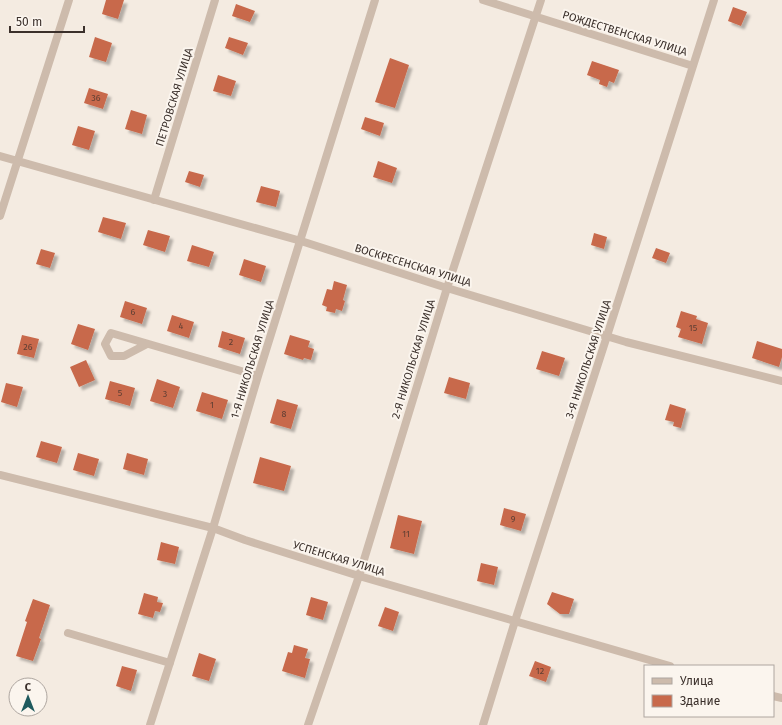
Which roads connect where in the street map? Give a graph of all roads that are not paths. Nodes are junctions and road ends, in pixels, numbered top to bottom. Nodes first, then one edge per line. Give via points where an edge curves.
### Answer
1 (69, 0) edge
2 (215, 0) edge
3 (375, 0) edge
4 (483, 0) edge
5 (541, 0) edge
6 (714, 0) edge
7 (535, 17) junction
8 (693, 66) junction
9 (0, 156) edge
10 (17, 160) junction
11 (154, 200) junction
12 (0, 216) edge
13 (301, 242) junction
14 (447, 288) junction
15 (607, 336) junction
16 (147, 344) junction
17 (258, 376) junction
18 (782, 381) edge
19 (0, 475) edge
20 (214, 528) junction
21 (359, 576) junction
22 (515, 621) junction
23 (68, 633) dead end
24 (170, 663) junction
25 (667, 665) edge
26 (150, 725) edge
27 (308, 725) edge
28 (483, 725) edge

1 - 10 street
2 - 11 street, ПЕТРОВСКАЯ УЛИЦА
3 - 13 street, 1-Я НИКОЛЬСКАЯ УЛИЦА
4 - 7 street, РОЖДЕСТВЕНСКАЯ УЛИЦА
5 - 7 street, 2-Я НИКОЛЬСКАЯ УЛИЦА
6 - 8 street, 3-Я НИКОЛЬСКАЯ УЛИЦА
7 - 8 street, РОЖДЕСТВЕНСКАЯ УЛИЦА
7 - 14 street, 2-Я НИКОЛЬСКАЯ УЛИЦА
8 - 15 street, 3-Я НИКОЛЬСКАЯ УЛИЦА
9 - 10 street, ВОСКРЕСЕНСКАЯ УЛИЦА
10 - 11 street, ВОСКРЕСЕНСКАЯ УЛИЦА
10 - 12 street
11 - 13 street, ВОСКРЕСЕНСКАЯ УЛИЦА
13 - 14 street, ВОСКРЕСЕНСКАЯ УЛИЦА
13 - 17 street, 1-Я НИКОЛЬСКАЯ УЛИЦА
14 - 15 street, ВОСКРЕСЕНСКАЯ УЛИЦА
14 - 21 street, 2-Я НИКОЛЬСКАЯ УЛИЦА
15 - 18 street, ВОСКРЕСЕНСКАЯ УЛИЦА
15 - 22 street, 3-Я НИКОЛЬСКАЯ УЛИЦА
16 - 16 street via 111,333 105,344 111,356 124,356
16 - 17 street
17 - 20 street, 1-Я НИКОЛЬСКАЯ УЛИЦА
19 - 20 street, УСПЕНСКАЯ УЛИЦА
20 - 21 street, УСПЕНСКАЯ УЛИЦА
20 - 24 street, 1-Я НИКОЛЬСКАЯ УЛИЦА
21 - 22 street, УСПЕНСКАЯ УЛИЦА
21 - 27 street, 2-Я НИКОЛЬСКАЯ УЛИЦА
22 - 25 street, УСПЕНСКАЯ УЛИЦА
22 - 28 street, 3-Я НИКОЛЬСКАЯ УЛИЦА
23 - 24 street
24 - 26 street, 1-Я НИКОЛЬСКАЯ УЛИЦА

